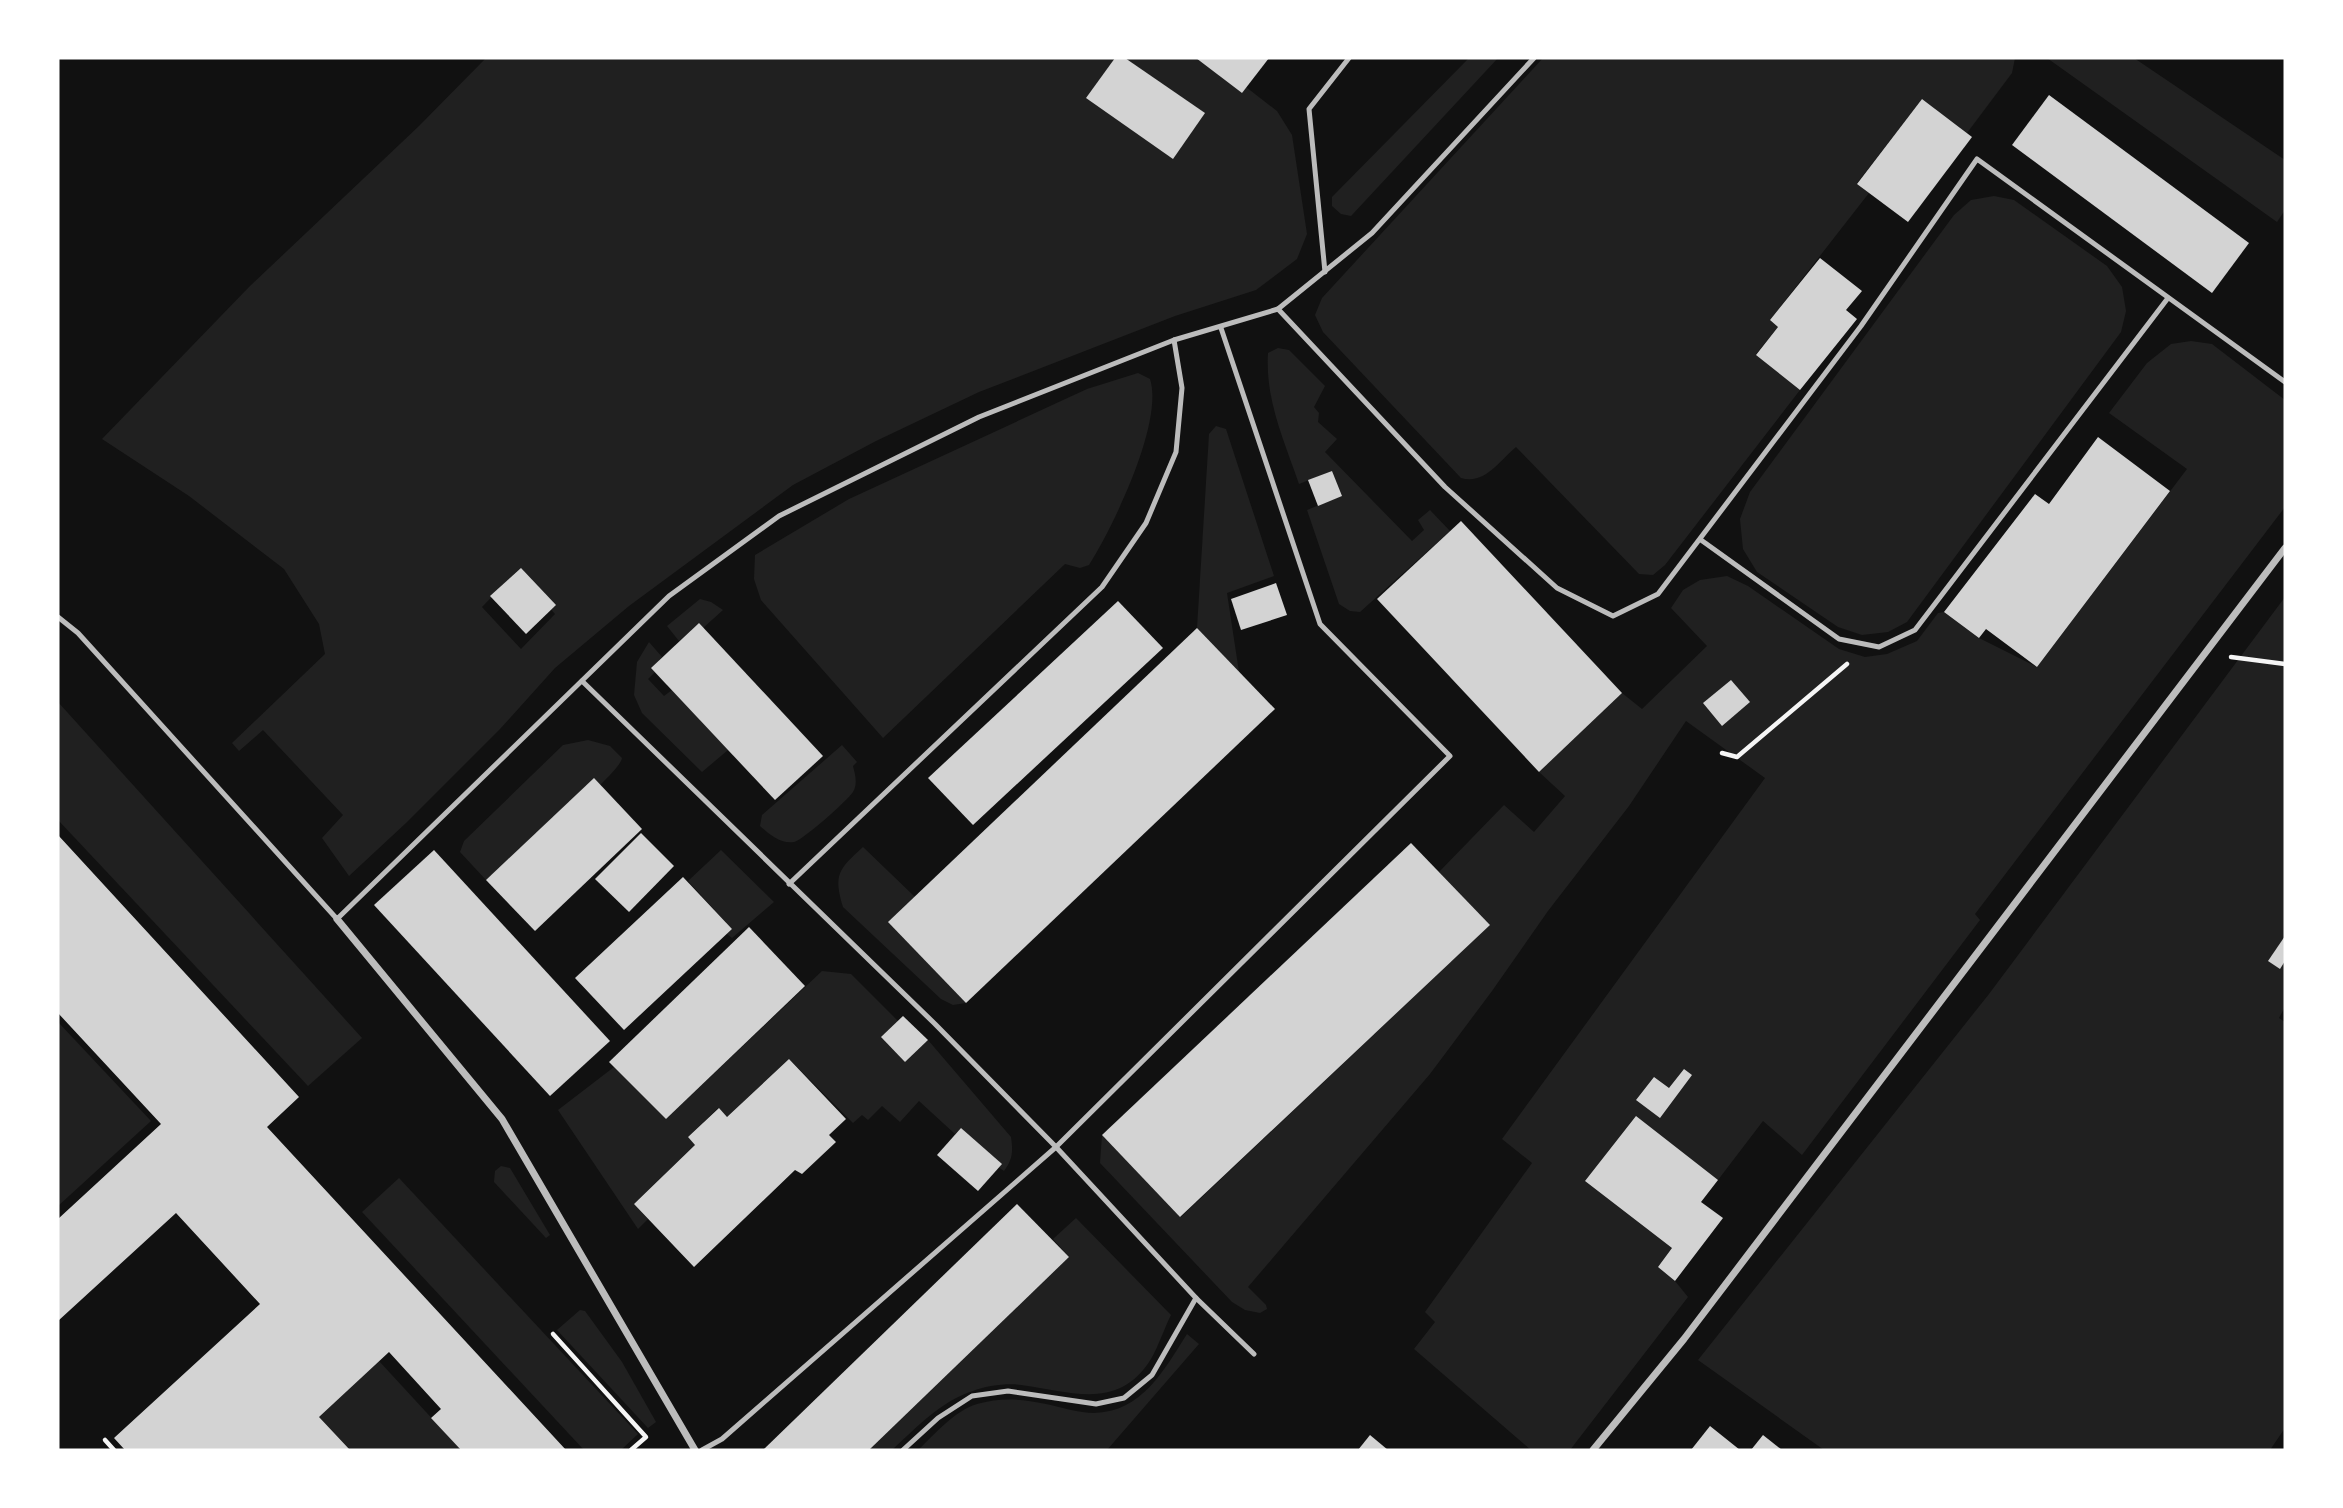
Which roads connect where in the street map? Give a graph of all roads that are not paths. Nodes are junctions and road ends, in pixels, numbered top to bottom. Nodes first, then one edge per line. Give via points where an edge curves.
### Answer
1 (1349, 58) edge
2 (1534, 58) edge
3 (1325, 272) junction
4 (2168, 298) junction
5 (1278, 309) junction
6 (1221, 328) junction
7 (1174, 340) junction
8 (2285, 382) edge
9 (1701, 540) junction
10 (2285, 548) edge
11 (58, 617) edge
12 (582, 681) junction
13 (789, 884) junction
14 (337, 919) junction
15 (1056, 1147) junction
16 (1196, 1298) junction
17 (1254, 1354) dead end
18 (695, 1450) edge
19 (702, 1450) edge
20 (903, 1450) edge
21 (1593, 1450) edge

1 - 3 lane via 1309,109
2 - 3 lane via 1372,233
3 - 5 lane
4 - 8 lane
4 - 9 lane via 1915,630 1879,647 1839,639
4 - 9 lane via 1977,159 1861,326
5 - 6 lane
5 - 9 lane via 1445,487 1558,588 1614,616 1658,594
6 - 7 lane
6 - 15 lane via 1320,624 1450,756
7 - 12 lane via 979,417 779,516 669,596
7 - 13 lane via 1182,387 1176,452 1146,523 1102,587
10 - 21 street via 1684,1339
11 - 14 lane via 78,633
12 - 13 lane
12 - 14 lane
13 - 15 lane
14 - 18 street via 502,1119
15 - 16 lane
15 - 19 lane via 722,1439
16 - 17 lane
16 - 20 lane via 1152,1375 1124,1398 1096,1404 1008,1391 972,1396 938,1418

